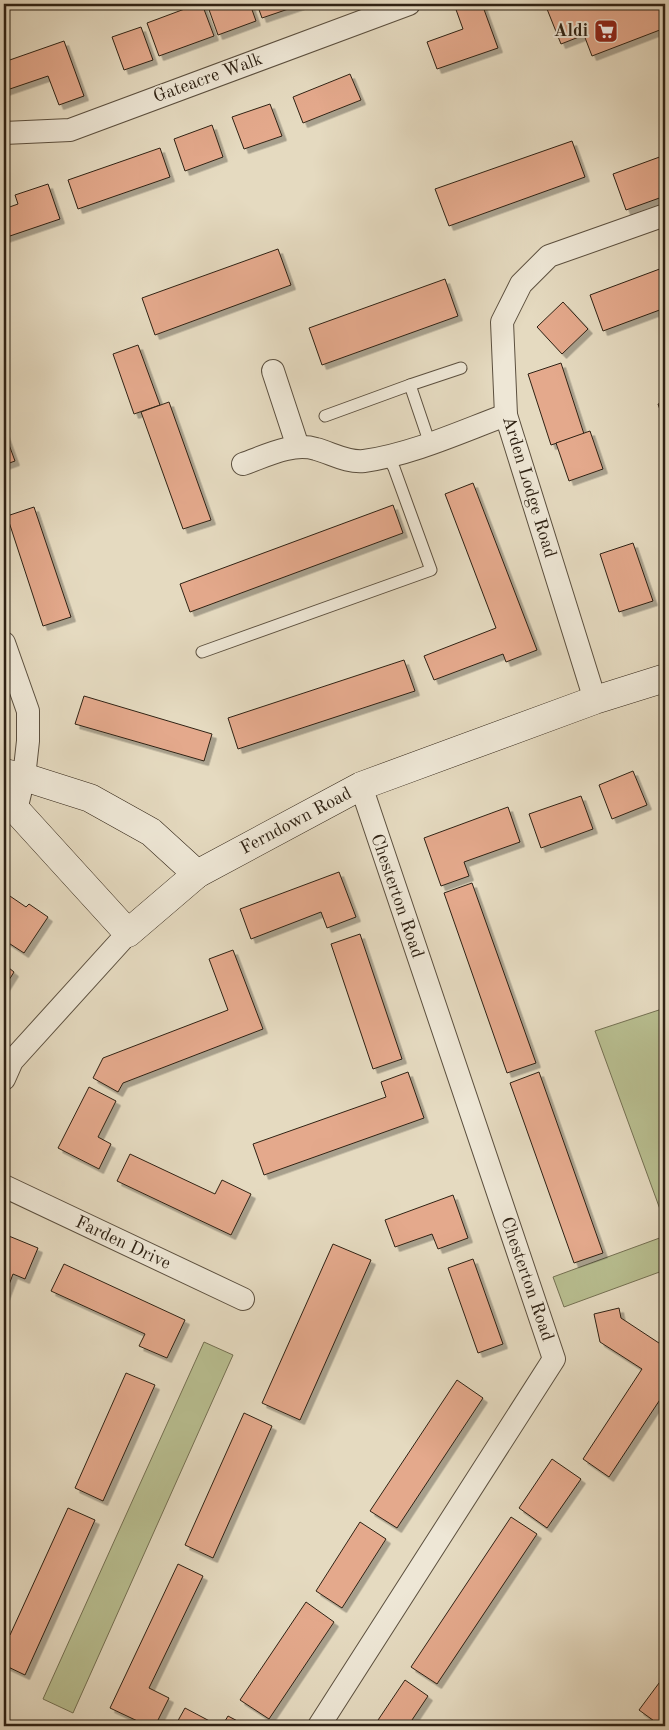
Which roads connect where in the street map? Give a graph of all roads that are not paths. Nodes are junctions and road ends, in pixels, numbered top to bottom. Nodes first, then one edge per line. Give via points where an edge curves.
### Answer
1 (409, 4) edge
2 (4, 133) edge
3 (665, 215) edge
4 (461, 368) dead end
5 (273, 371) dead end
6 (410, 386) junction
7 (506, 415) junction
8 (325, 416) dead end
9 (430, 444) junction
10 (298, 447) junction
11 (388, 456) junction
12 (243, 464) dead end
13 (4, 643) edge
14 (202, 652) dead end
15 (665, 678) edge
16 (595, 700) junction
17 (14, 775) edge
18 (361, 786) junction
19 (10, 805) edge
20 (197, 874) junction
21 (128, 933) junction
22 (4, 1079) edge
23 (4, 1186) edge
24 (243, 1299) dead end
25 (319, 1726) edge

1 - 2 street, Gateacre Walk via 70,130
3 - 7 street, Arden Lodge Road via 548,256 521,284 502,322
4 - 6 lane
5 - 10 street
6 - 8 lane
6 - 9 lane
7 - 9 street
7 - 16 street, Arden Lodge Road
9 - 11 street
10 - 11 street via 315,448 362,461
10 - 12 street
11 - 14 lane via 431,570
13 - 17 street via 28,711 28,741
15 - 16 main road, Ferndown Road
16 - 18 main road, Ferndown Road
17 - 19 street
17 - 20 main road via 90,798 151,832
18 - 20 main road, Ferndown Road
18 - 25 street, Chesterton Road via 554,1359
19 - 21 main road
20 - 21 main road, Ferndown Road
21 - 22 street, Ferndown Road via 12,1061
23 - 24 street, Farden Drive

